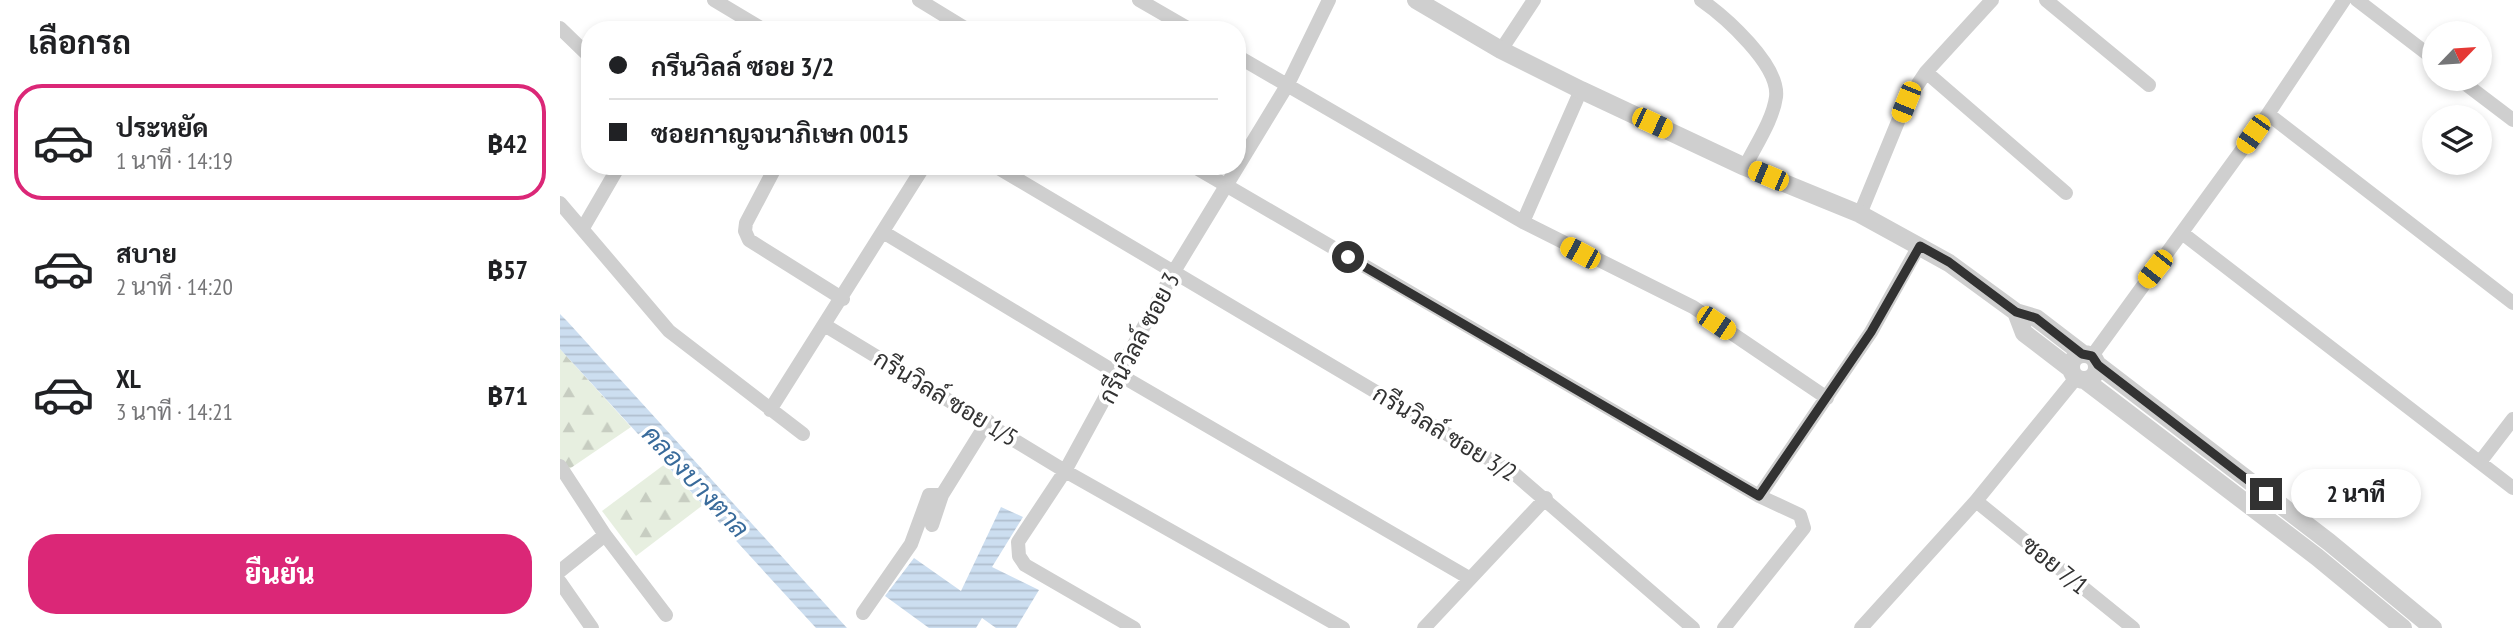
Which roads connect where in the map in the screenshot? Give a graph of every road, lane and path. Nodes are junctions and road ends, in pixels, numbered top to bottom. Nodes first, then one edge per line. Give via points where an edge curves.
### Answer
1 (713, 0) edge
2 (919, 0) edge
3 (1139, 0) edge
4 (1329, 0) edge
5 (1416, 0) edge
6 (1534, 0) edge
7 (1701, 0) edge
8 (1992, 0) edge
9 (2046, 0) edge
10 (2344, 0) edge
11 (2357, 0) edge
12 (749, 21) edge
13 (953, 21) edge
14 (1175, 21) edge
15 (560, 28) edge
16 (581, 48) edge
17 (1501, 50) junction
18 (2422, 50) edge
19 (1246, 61) edge
20 (1926, 72) junction
21 (1287, 84) junction
22 (2149, 85) dead end
23 (1581, 90) junction
24 (2475, 91) edge
25 (2268, 114) junction
26 (2513, 120) edge
27 (1246, 154) edge
28 (1745, 167) junction
29 (614, 175) edge
30 (771, 175) edge
31 (918, 175) edge
32 (1010, 175) edge
33 (1208, 175) edge
34 (1234, 175) edge
35 (1227, 187) junction
36 (2066, 193) dead end
37 (560, 203) edge
38 (1860, 214) junction
39 (1523, 222) junction
40 (583, 228) junction
41 (883, 232) junction
42 (2182, 233) junction
43 (1920, 246) junction
44 (1173, 272) junction
45 (843, 299) junction
46 (2513, 303) edge
47 (2016, 312) junction
48 (826, 326) junction
49 (2091, 358) junction
50 (1120, 375) junction
51 (2078, 376) junction
52 (1827, 398) junction
53 (770, 410) junction
54 (2513, 419) edge
55 (988, 421) junction
56 (803, 434) dead end
57 (2480, 462) junction
58 (560, 466) edge
59 (1065, 471) junction
60 (2513, 488) edge
61 (942, 495) junction
62 (1759, 496) junction
63 (1546, 498) junction
64 (1976, 501) junction
65 (932, 525) dead end
66 (605, 535) junction
67 (560, 571) edge
68 (1469, 578) junction
69 (560, 582) edge
70 (863, 613) dead end
71 (666, 615) dead end
72 (592, 628) edge
73 (1134, 628) edge
74 (1343, 628) edge
75 (1423, 628) edge
76 (1693, 628) edge
77 (1724, 628) edge
78 (1861, 628) edge
79 (2133, 628) edge
80 (2403, 628) edge
81 (2433, 628) edge

1 - 12 street
2 - 13 street
3 - 14 street
4 - 21 street, กรีนวิลล์ ซอย 3
5 - 17 street
6 - 17 street
7 - 28 street via 1732,24 1777,93
8 - 20 street
9 - 22 street
10 - 25 street
11 - 18 street
15 - 16 street
17 - 23 street
19 - 21 street
20 - 36 street
20 - 38 street via 1906,102
21 - 27 street, กรีนวิลล์ ซอย 3
21 - 39 street
23 - 28 street
23 - 39 street
24 - 26 street
25 - 42 street
25 - 46 street
28 - 38 street
29 - 40 street
30 - 45 street via 746,223 749,240
31 - 41 street
32 - 44 street, กรีนวิลล์ ซอย 3/2
33 - 35 street
34 - 35 street, กรีนวิลล์ ซอย 3
35 - 44 street, กรีนวิลล์ ซอย 3
35 - 62 street
37 - 40 street
38 - 43 street
39 - 52 street via 1693,307
40 - 53 street via 669,331
41 - 45 street
41 - 50 street
42 - 49 street
42 - 57 street
43 - 47 street
43 - 52 street
44 - 50 street, กรีนวิลล์ ซอย 3
44 - 63 street, กรีนวิลล์ ซอย 3/2 via 1516,474
45 - 48 street
47 - 49 street via 2036,318
47 - 51 street via 2024,333
48 - 53 street
48 - 55 street, กรีนวิลล์ ซอย 1/5
49 - 51 street via 2074,359
49 - 51 street via 2095,375
49 - 81 street
50 - 59 street, กรีนวิลล์ ซอย 3
50 - 68 street
51 - 64 street
51 - 80 street
52 - 62 street
53 - 56 street
54 - 57 street
55 - 59 street, กรีนวิลล์ ซอย 1/5
55 - 61 street
57 - 60 street
58 - 66 street
59 - 73 street, กรีนวิลล์ ซอย 3 via 1018,542 1019,556 1025,565
59 - 74 street, กรีนวิลล์ ซอย 1/5
61 - 65 street
61 - 70 street via 929,495 911,544
62 - 77 street via 1800,515 1804,527
63 - 68 street
63 - 76 street, กรีนวิลล์ ซอย 3/2
64 - 78 street
64 - 79 street, ซอย 7/1
66 - 67 street
66 - 71 street
68 - 75 street
69 - 72 street

